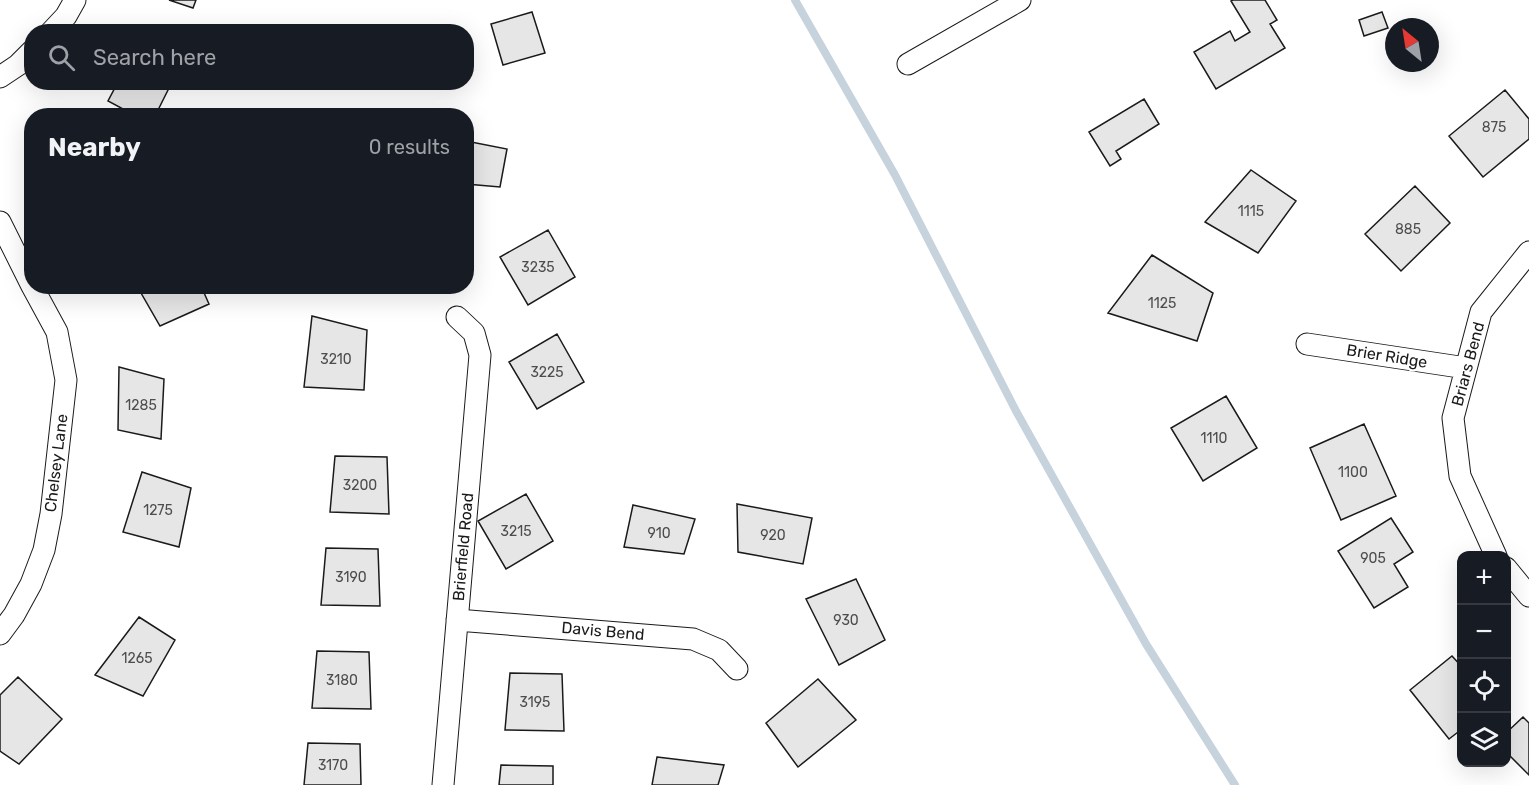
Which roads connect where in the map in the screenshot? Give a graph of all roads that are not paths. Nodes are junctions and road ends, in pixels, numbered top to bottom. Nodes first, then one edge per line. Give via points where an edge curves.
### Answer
1 (75, 0) edge
2 (1020, 0) edge
3 (58, 24) edge
4 (24, 59) edge
5 (908, 64) dead end
6 (0, 77) edge
7 (1, 226) edge
8 (1529, 252) edge
9 (24, 271) edge
10 (36, 294) edge
11 (458, 317) dead end
12 (1307, 344) dead end
13 (1467, 368) junction
14 (1494, 551) edge
15 (1511, 574) edge
16 (1529, 596) edge
17 (457, 620) junction
18 (0, 634) edge
19 (738, 669) dead end
20 (443, 785) edge

1 - 3 street
2 - 5 street
4 - 6 street
7 - 9 street, Chelsey Lane
8 - 13 street, Briars Bend via 1481,312
10 - 18 street, Chelsey Lane via 57,332 66,380 44,550 31,584
11 - 17 street, Brierfield Road via 474,333 480,355
12 - 13 street, Brier Ridge
13 - 14 street, Briars Bend via 1453,418 1460,476
15 - 16 street
17 - 19 street, Davis Bend via 693,639 719,650
17 - 20 street, Brierfield Road

